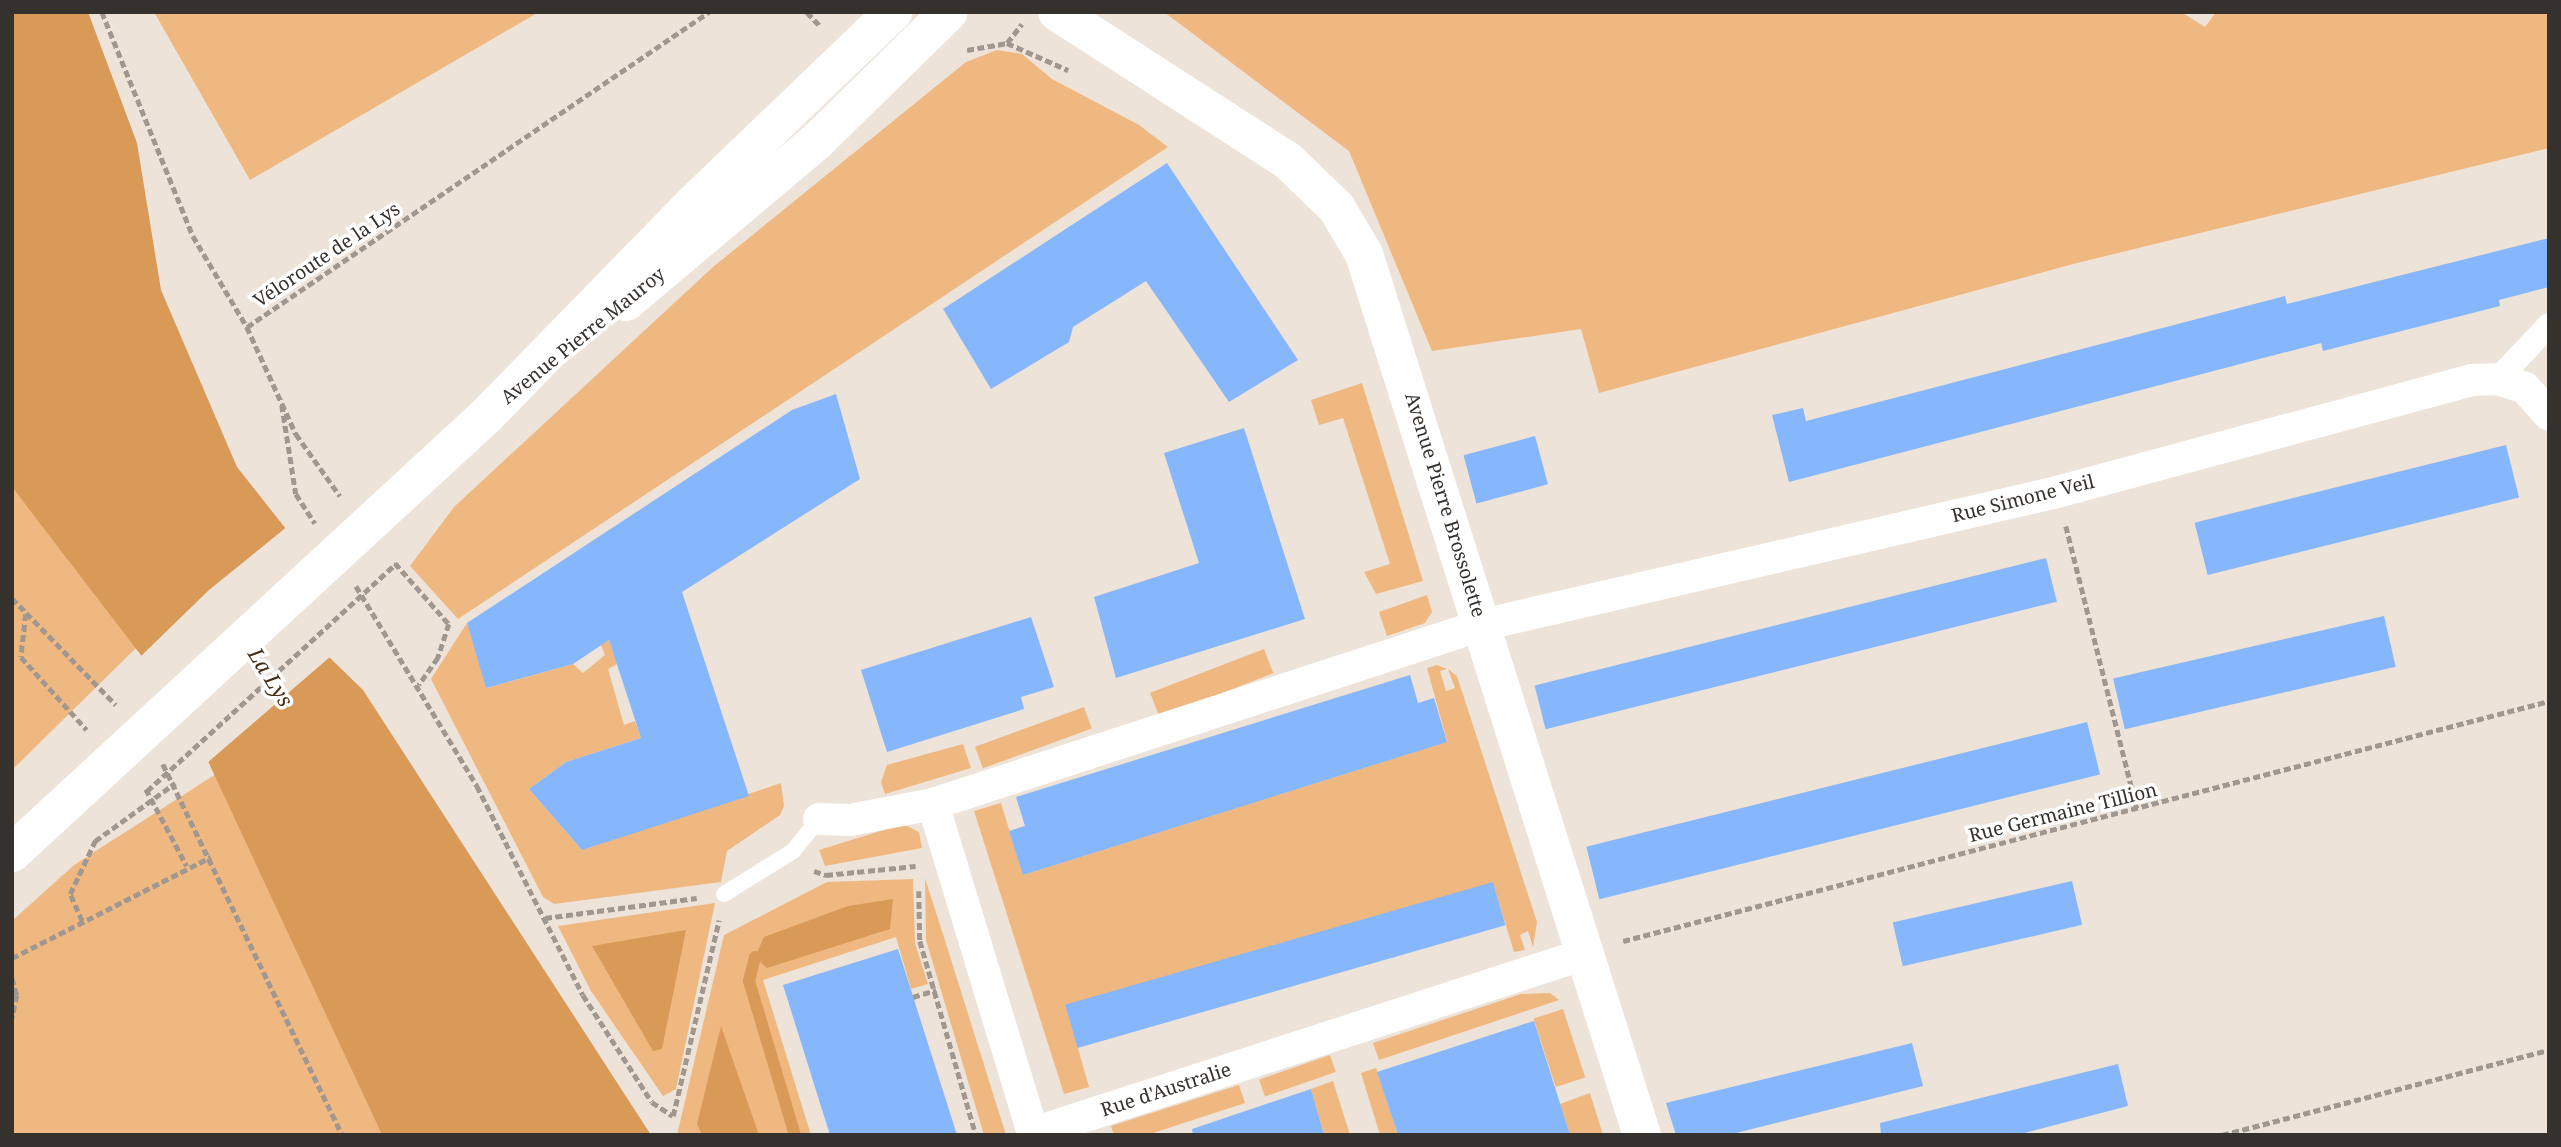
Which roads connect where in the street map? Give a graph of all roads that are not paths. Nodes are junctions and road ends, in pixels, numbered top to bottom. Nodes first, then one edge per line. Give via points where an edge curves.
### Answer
1 (893, 12) edge
2 (949, 12) edge
3 (1058, 12) edge
4 (2549, 324) edge
5 (2498, 379) junction
6 (2549, 415) edge
7 (486, 416) junction
8 (1482, 625) junction
9 (933, 804) junction
10 (819, 819) joint
11 (12, 853) edge
12 (724, 894) road end
13 (1585, 954) junction
14 (1642, 1135) edge

1 - 7 main road, Avenue Pierre Mauroy via 694,203
2 - 7 main road, Avenue Pierre Mauroy via 815,143
3 - 8 main road, Avenue Pierre Brossolette via 1262,142 1336,207 1376,285
4 - 5 street
5 - 6 street via 2537,397
5 - 8 street, Rue Simone Veil via 2472,380 2057,492
7 - 11 main road
8 - 9 street
8 - 13 main road, Avenue Pierre Brossolette
9 - 10 street via 850,820
9 - 13 street, Rue d'Australie via 1033,1133
10 - 12 lane via 793,851
13 - 14 main road, Avenue Pierre Brossolette

